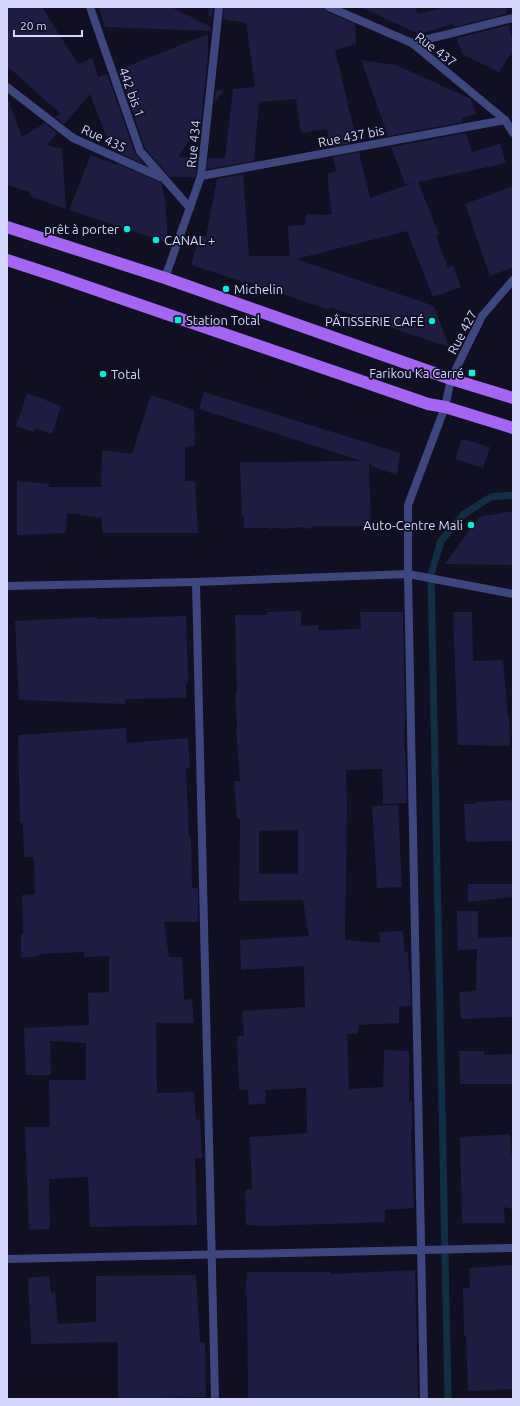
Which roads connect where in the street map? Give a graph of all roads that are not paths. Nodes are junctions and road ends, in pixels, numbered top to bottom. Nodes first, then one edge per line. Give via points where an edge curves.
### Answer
1 (90, 7) edge
2 (219, 7) edge
3 (329, 7) edge
4 (513, 18) edge
5 (412, 43) junction
6 (7, 87) edge
7 (505, 120) junction
8 (513, 133) edge
9 (201, 176) junction
10 (164, 179) junction
11 (190, 208) junction
12 (7, 228) edge
13 (7, 260) edge
14 (165, 278) junction
15 (513, 280) edge
16 (451, 379) junction
17 (513, 398) edge
18 (445, 407) junction
19 (513, 428) edge
20 (408, 574) junction
21 (196, 582) junction
22 (7, 586) edge
23 (513, 594) edge
24 (513, 1248) edge
25 (422, 1250) junction
26 (212, 1254) junction
27 (7, 1259) edge
28 (215, 1399) edge
29 (424, 1399) edge

1 - 10 street, 442 bis 1 via 140,151
2 - 9 street, Rue 434
3 - 5 street, Rue 437
4 - 5 street
5 - 7 street, Rue 437
6 - 10 street, Rue 435 via 73,138
7 - 8 street, Rue 437
7 - 9 street, Rue 437 bis
9 - 11 street, Rue 434
10 - 11 street, Rue 435
11 - 14 street, Rue 434
12 - 14 main road
13 - 18 main road via 428,404
14 - 16 main road
15 - 16 street, Rue 427 via 482,316
16 - 17 main road
16 - 18 street, Rue 427
18 - 19 main road
18 - 20 street, Rue 427 via 408,505
20 - 21 street
20 - 23 street
20 - 25 street, Rue 427
21 - 22 street
21 - 26 street
24 - 25 street
25 - 26 street
25 - 29 street, Rue 427
26 - 27 street
26 - 28 street

